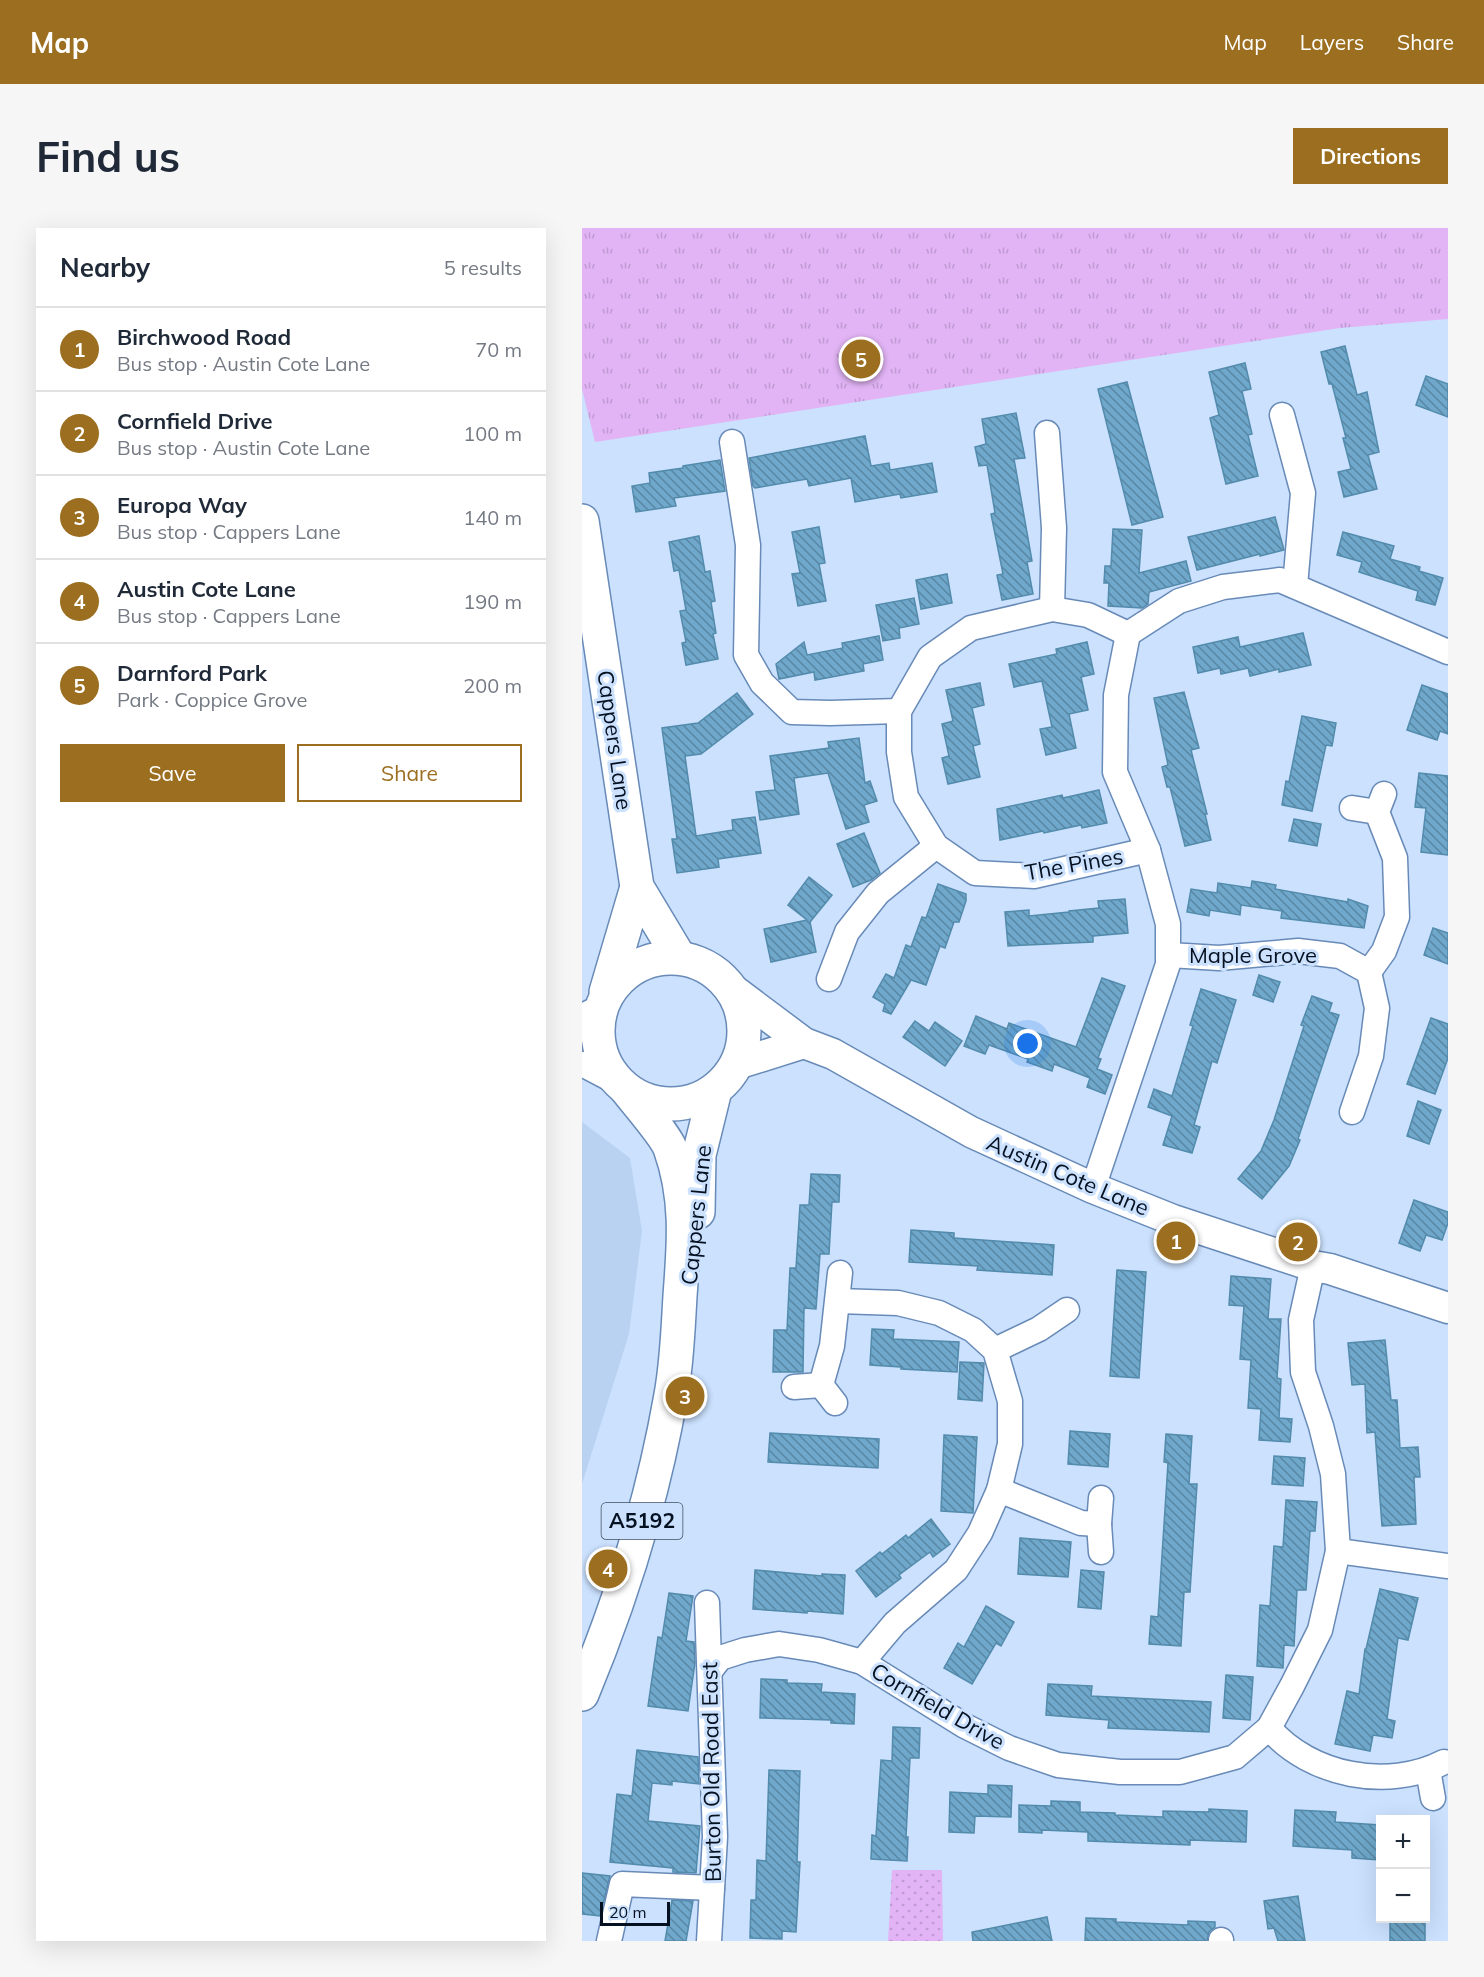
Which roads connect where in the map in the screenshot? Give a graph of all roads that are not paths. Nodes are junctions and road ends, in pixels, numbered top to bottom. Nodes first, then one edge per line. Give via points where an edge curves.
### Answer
1 (1282, 415) dead end
2 (1047, 433) dead end
3 (732, 442) dead end
4 (582, 521) edge
5 (1295, 586) junction
6 (1052, 609) junction
7 (1128, 634) junction
8 (1448, 652) edge
9 (899, 711) junction
10 (1352, 808) dead end
11 (936, 846) junction
12 (1148, 850) junction
13 (637, 887) junction
14 (1169, 955) junction
15 (679, 957) junction
16 (1369, 972) junction
17 (829, 979) dead end
18 (732, 989) junction
19 (596, 1008) edge
20 (804, 1043) junction
21 (582, 1064) edge
22 (737, 1064) junction
23 (624, 1087) junction
24 (715, 1090) junction
25 (1352, 1112) dead end
26 (1093, 1188) junction
27 (1313, 1266) junction
28 (840, 1273) dead end
29 (838, 1301) junction
30 (1448, 1308) edge
31 (1067, 1310) dead end
32 (678, 1341) junction
33 (995, 1350) junction
34 (794, 1387) dead end
35 (999, 1490) junction
36 (1101, 1498) dead end
37 (1099, 1524) junction
38 (1338, 1551) junction
39 (1101, 1552) dead end
40 (1448, 1566) edge
41 (707, 1603) dead end
42 (862, 1662) junction
43 (710, 1671) junction
44 (582, 1694) edge
45 (1269, 1728) junction
46 (1433, 1797) dead end
47 (712, 1888) junction
48 (609, 1941) edge
49 (709, 1941) edge

1 - 5 street via 1303,493
2 - 6 street via 1054,528
3 - 9 street via 748,545 746,655 762,683 792,712
4 - 13 highway, Cappers Lane
5 - 7 street via 1280,580 1223,587 1179,601
5 - 8 street
6 - 7 street, The Pines via 1088,615
6 - 9 street, The Pines via 972,627 930,657
7 - 12 street via 1116,695 1115,772
9 - 11 street, The Pines via 898,752 906,797
10 - 16 street via 1381,803 1395,858 1397,917 1384,951
11 - 12 street, The Pines via 975,873 1034,876
11 - 17 street via 878,893 847,932
12 - 14 street via 1168,924
13 - 15 highway, Cappers Lane
13 - 19 highway, Cappers Lane
14 - 16 street, Maple Grove via 1219,958 1298,951 1340,956
14 - 26 street
15 - 18 highway via 712,970
15 - 19 highway via 656,958 635,966
16 - 25 street via 1377,1008 1371,1056
18 - 20 street, Austin Cote Lane
18 - 22 highway via 744,1026
19 - 23 highway via 599,1048 607,1068
20 - 22 street
20 - 26 street, Austin Cote Lane via 833,1054 971,1132
21 - 23 street
22 - 24 highway
23 - 24 highway via 648,1101 672,1104 695,1101
23 - 32 highway, Cappers Lane / A5192 via 669,1146 682,1194 685,1230
24 - 32 highway, Cappers Lane / A5192 via 699,1155 698,1232
26 - 27 street, Austin Cote Lane via 1173,1220
27 - 30 street, Austin Cote Lane
27 - 38 street, Cornfield Drive via 1302,1320 1303,1372 1333,1474
28 - 29 street
29 - 33 street via 898,1302 939,1313 974,1330
29 - 34 street via 828,1394
31 - 33 street via 1046,1337
32 - 44 highway, Cappers Lane / A5192 via 672,1394 635,1548
33 - 35 street via 1010,1401 1010,1444
35 - 37 street via 1081,1523
35 - 42 street via 980,1533 956,1570 895,1623
36 - 37 street
37 - 39 street
38 - 40 street
38 - 45 street, Cornfield Drive via 1320,1630
41 - 43 street, Burton Old Road East
42 - 43 street, Cornfield Drive via 779,1644 720,1658
42 - 45 street, Cornfield Drive via 965,1726 1009,1748 1058,1765 1120,1772 1180,1772 1235,1757
43 - 47 street, Burton Old Road East via 715,1837
45 - 46 street via 1289,1749 1320,1765 1360,1776 1401,1776 1436,1766
47 - 48 street via 622,1884
47 - 49 street, Burton Old Road East

